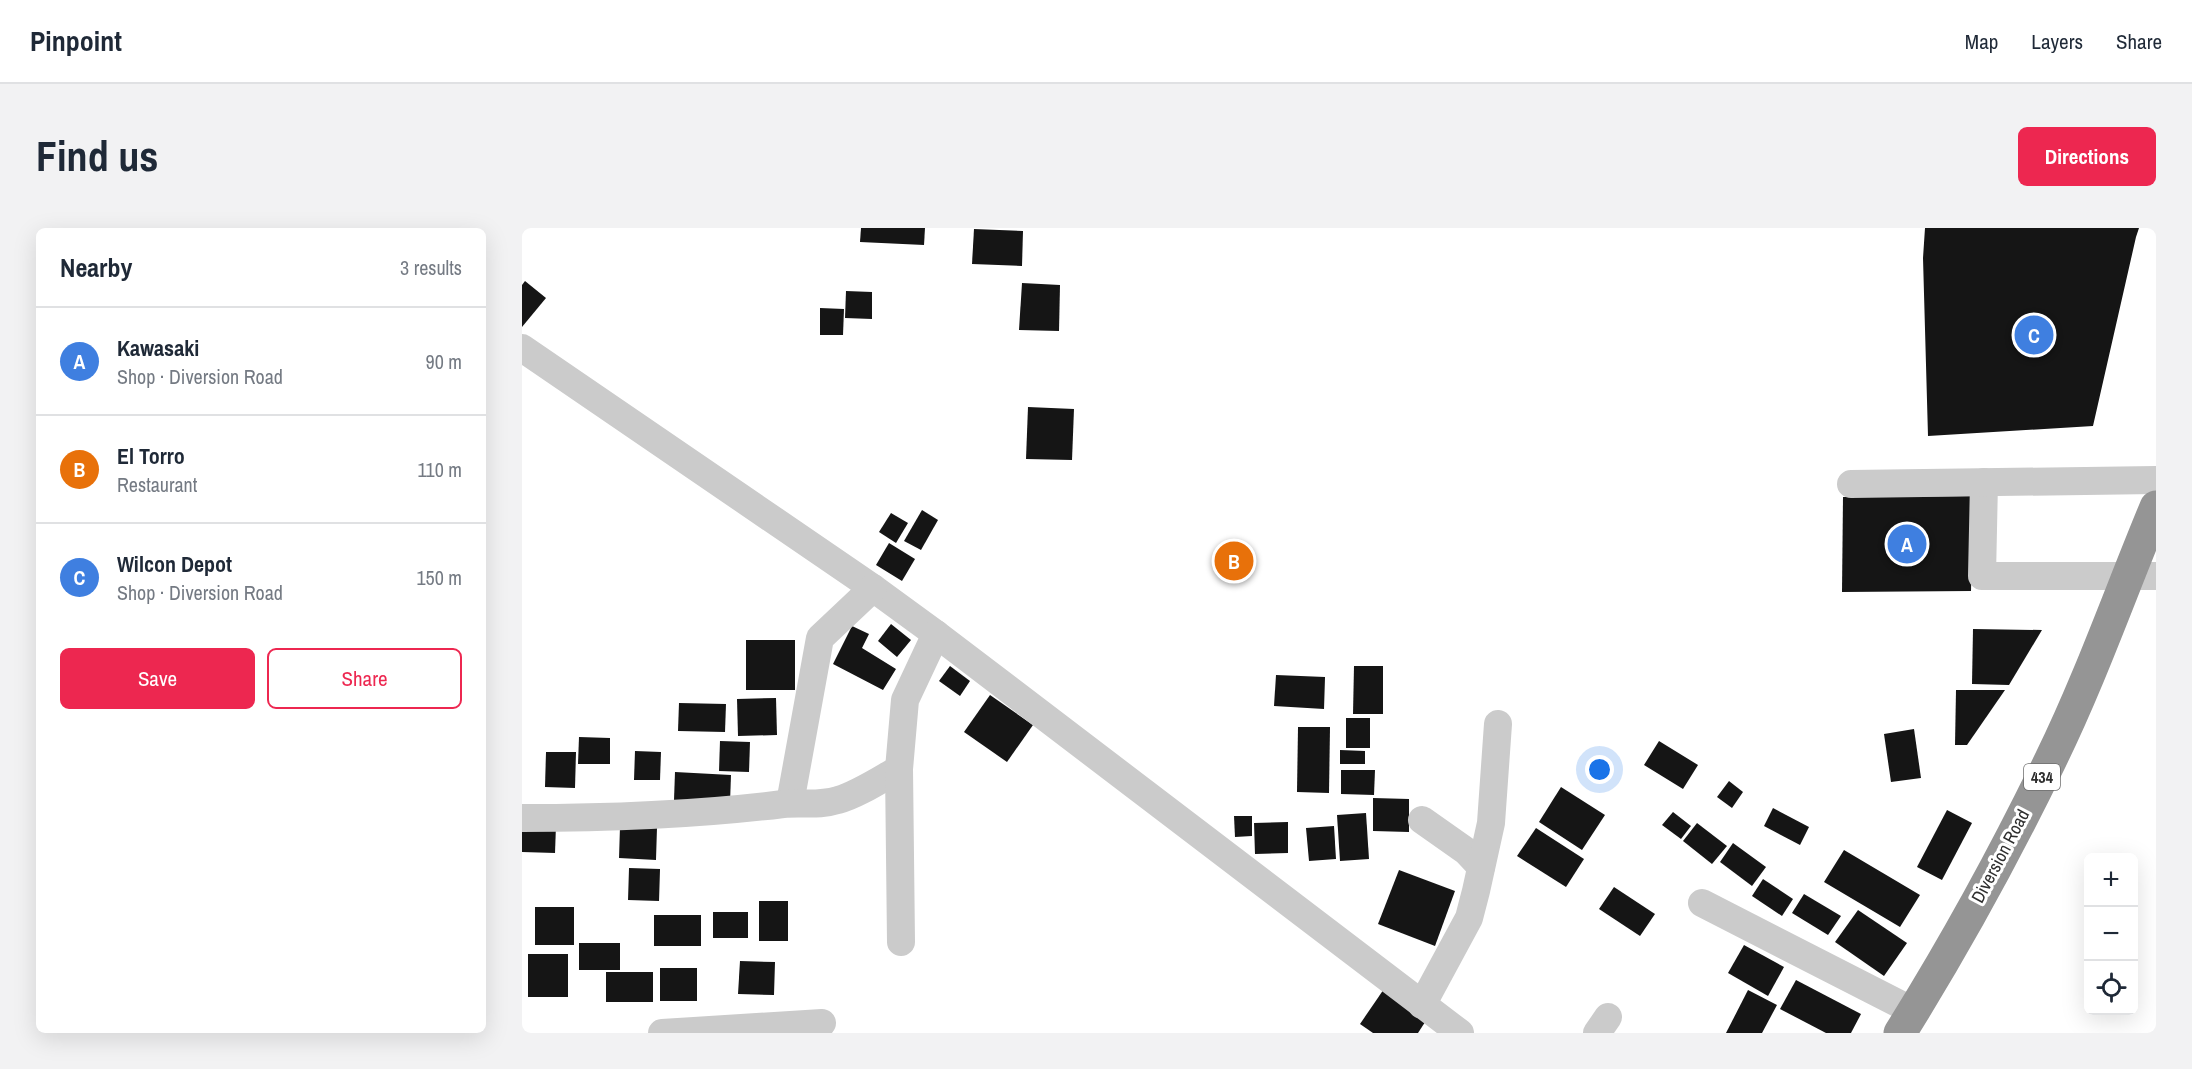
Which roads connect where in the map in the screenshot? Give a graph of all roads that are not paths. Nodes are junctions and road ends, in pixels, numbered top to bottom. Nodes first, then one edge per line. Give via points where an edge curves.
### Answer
1 (522, 348) edge
2 (2156, 480) edge
3 (1984, 482) junction
4 (1851, 484) dead end
5 (2156, 507) edge
6 (2142, 576) edge
7 (873, 588) junction
8 (936, 634) junction
9 (1498, 724) dead end
10 (899, 769) junction
11 (790, 803) junction
12 (522, 818) edge
13 (1422, 820) dead end
14 (1481, 867) junction
15 (1702, 903) dead end
16 (901, 942) dead end
17 (1422, 1005) junction
18 (1906, 1022) edge
19 (822, 1023) dead end
20 (662, 1033) edge
21 (1460, 1033) edge

1 - 7 street
2 - 3 street
3 - 4 street
3 - 6 street via 1982,576
5 - 6 highway, Diversion Road / 434
6 - 18 highway, Diversion Road / 434 via 2108,631 2051,758 1986,884
7 - 8 street
7 - 11 street via 820,638
8 - 10 street via 904,700
8 - 17 street
9 - 14 street via 1491,823
10 - 11 street via 840,800 817,805
10 - 16 street
11 - 12 street via 605,818
13 - 14 street via 1466,851
14 - 17 street via 1469,918
15 - 18 street
17 - 21 street
19 - 20 street

